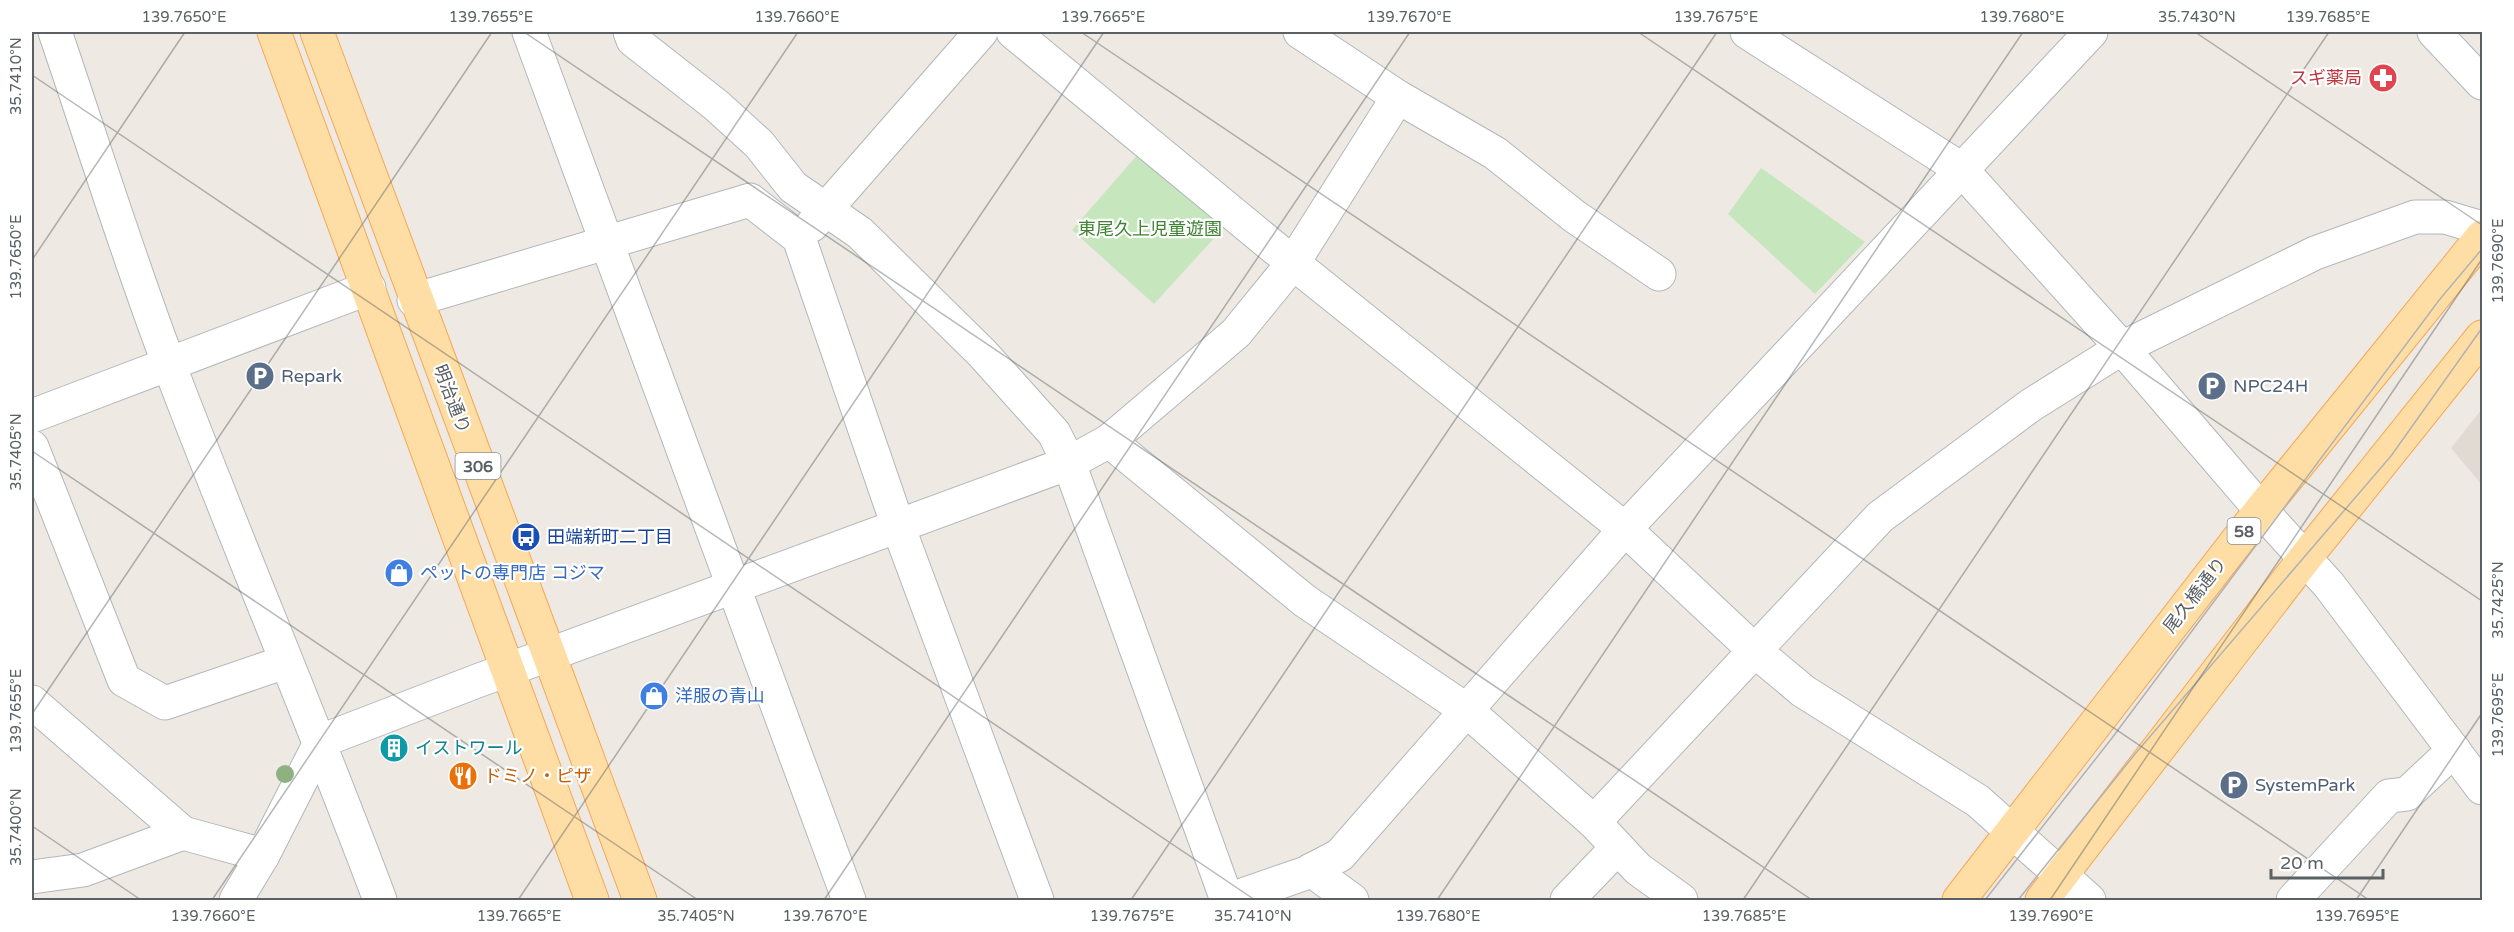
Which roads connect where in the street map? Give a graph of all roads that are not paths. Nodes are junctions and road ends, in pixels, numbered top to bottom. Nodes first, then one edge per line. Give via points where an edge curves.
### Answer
1 (55, 32) edge
2 (274, 32) edge
3 (317, 32) edge
4 (529, 32) edge
5 (630, 32) edge
6 (981, 32) edge
7 (1013, 32) edge
8 (1300, 32) edge
9 (1747, 32) edge
10 (2091, 32) edge
11 (2434, 32) edge
12 (2482, 83) edge
13 (1398, 97) junction
14 (1961, 170) junction
15 (828, 209) junction
16 (2482, 228) edge
17 (2482, 237) edge
18 (799, 238) junction
19 (606, 241) junction
20 (1293, 263) junction
21 (1659, 274) dead end
22 (369, 288) junction
23 (414, 300) junction
24 (2482, 337) edge
25 (2122, 348) junction
26 (169, 365) junction
27 (32, 416) edge
28 (1109, 441) junction
29 (32, 447) edge
30 (1069, 463) junction
31 (2261, 510) junction
32 (898, 526) junction
33 (1624, 529) junction
34 (2305, 558) junction
35 (733, 586) junction
36 (1754, 650) junction
37 (550, 654) junction
38 (285, 662) junction
39 (509, 669) junction
40 (32, 702) edge
41 (1465, 709) junction
42 (321, 741) junction
43 (2454, 750) junction
44 (2482, 788) edge
45 (1594, 822) junction
46 (2013, 831) junction
47 (183, 833) junction
48 (1617, 848) junction
49 (263, 855) junction
50 (1311, 870) junction
51 (32, 877) edge
52 (2052, 889) edge
53 (236, 900) edge
54 (380, 900) edge
55 (591, 900) edge
56 (640, 900) edge
57 (849, 900) edge
58 (1037, 900) edge
59 (1228, 900) edge
60 (1352, 900) edge
61 (1567, 900) edge
62 (1681, 900) edge
63 (1959, 900) edge
64 (2089, 900) edge
65 (2294, 900) edge

1 - 26 street
2 - 22 main road, 306
3 - 23 main road, 明治通り / 306
4 - 19 street
5 - 15 street via 633,40 759,144 794,187
6 - 15 street
7 - 20 street
8 - 13 street
9 - 14 street
10 - 14 street
11 - 12 street
13 - 20 street
13 - 21 street via 1496,153 1574,216
14 - 25 street
14 - 33 street
15 - 18 street
15 - 30 street via 860,233 982,353 1054,433
16 - 25 street via 2445,217 2415,216 2315,253
17 - 31 main road, 尾久橋通り / 58
18 - 19 street via 750,200
18 - 32 street
19 - 23 street
19 - 35 street
20 - 28 street via 1236,333
20 - 33 street
22 - 26 street
22 - 39 main road, 306
23 - 37 main road, 明治通り / 306
24 - 34 main road
25 - 31 street
25 - 36 street via 2031,405 1880,517
26 - 27 street
26 - 38 street
28 - 30 street
28 - 41 street via 1305,601
29 - 38 street via 124,680 165,703
30 - 32 street
30 - 59 street
31 - 34 street
31 - 46 main road, 尾久橋通り / 58
32 - 35 street
32 - 58 street
33 - 36 street
33 - 41 street
34 - 43 street
34 - 52 main road
35 - 37 street
35 - 57 street
36 - 45 street
36 - 46 street via 1803,691 1978,801
37 - 39 street
37 - 56 main road, 明治通り / 306
38 - 42 street
39 - 42 street
39 - 55 main road, 306
40 - 47 street
41 - 45 street
41 - 50 street via 1340,855
42 - 49 street
42 - 54 street
43 - 44 street
43 - 65 street via 2407,794 2389,796
45 - 48 street
46 - 52 street
46 - 63 main road, 尾久橋通り / 58
47 - 49 street
47 - 51 street via 83,870
48 - 61 street
48 - 62 street
49 - 53 street
50 - 59 street
50 - 60 street
52 - 64 street

